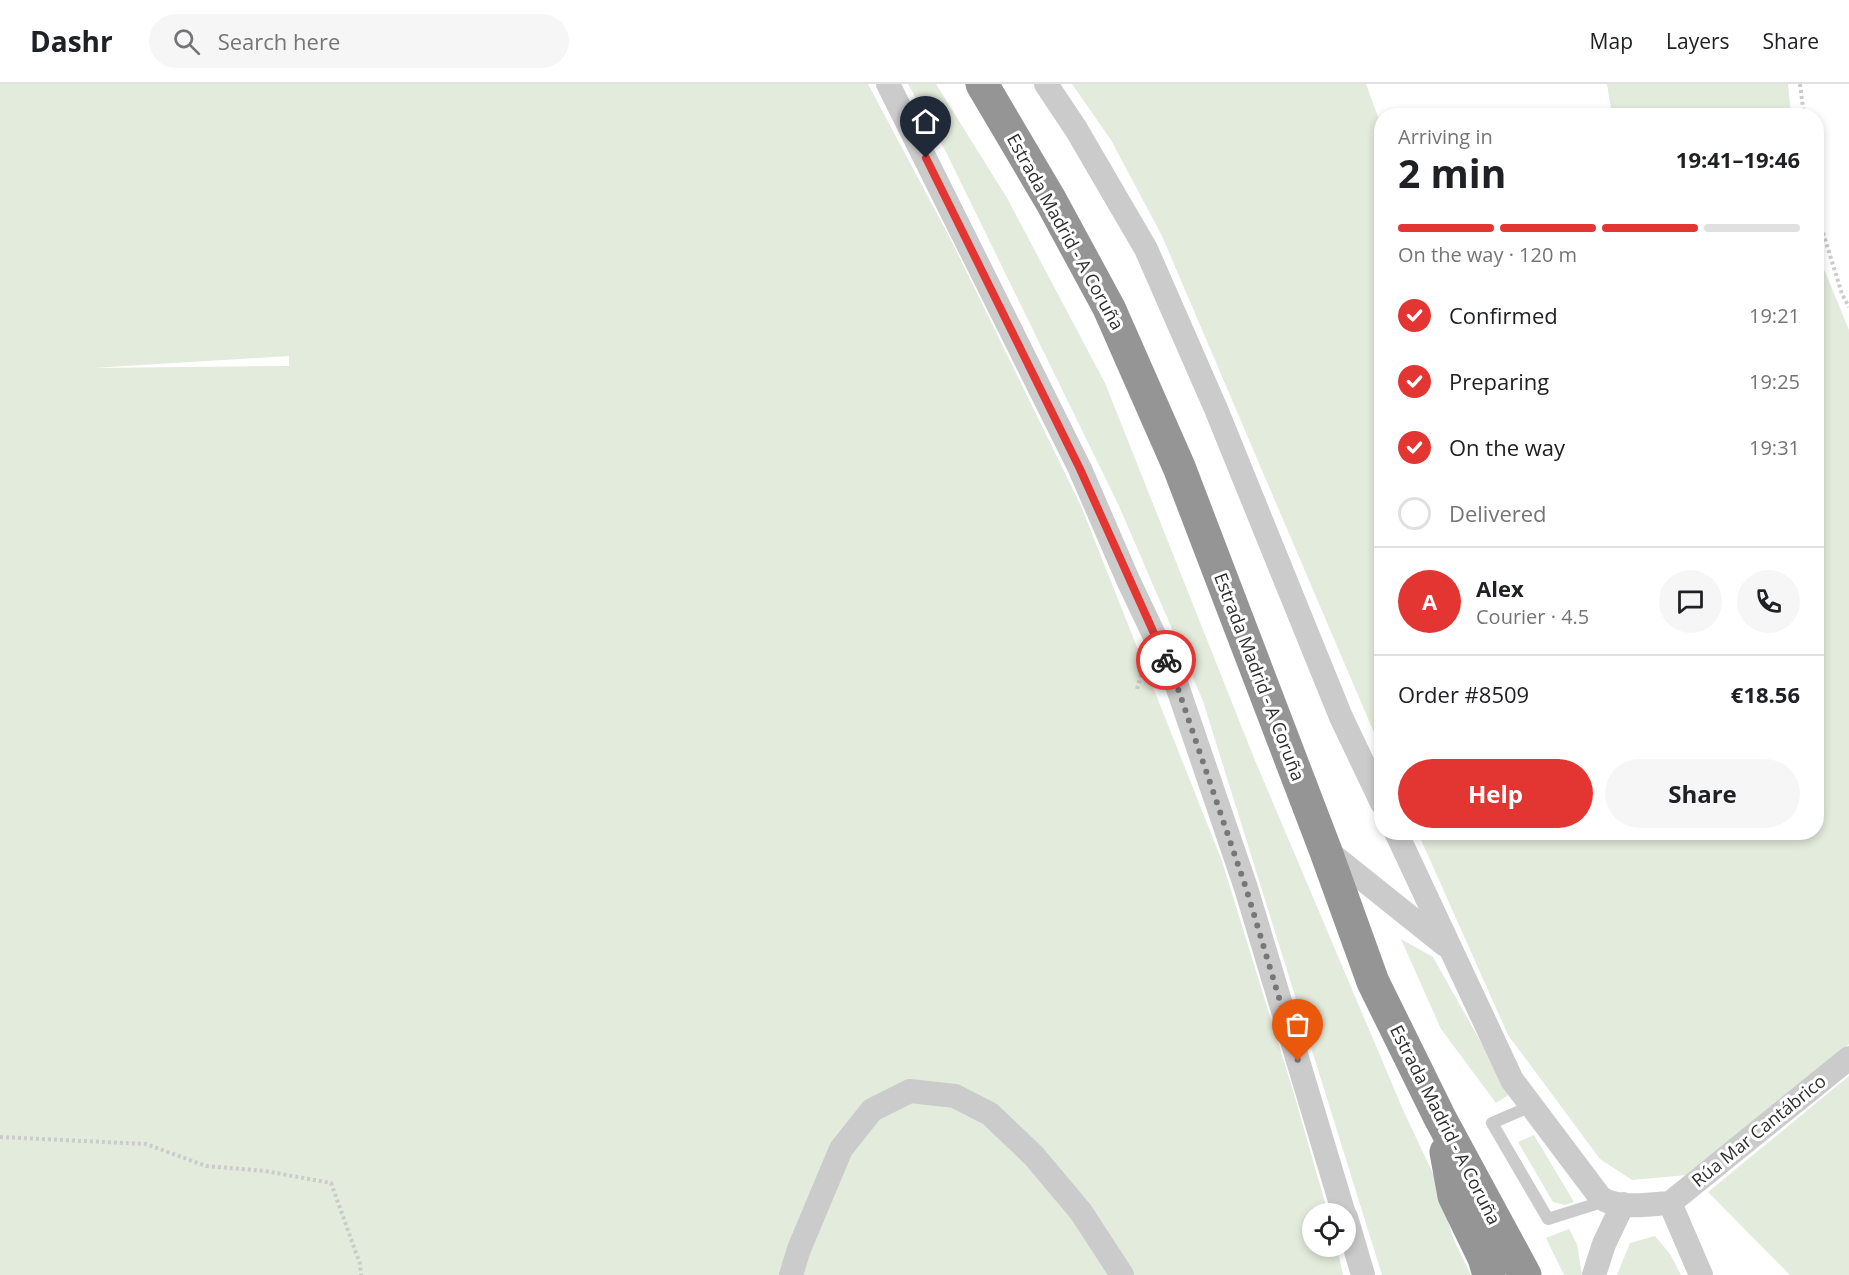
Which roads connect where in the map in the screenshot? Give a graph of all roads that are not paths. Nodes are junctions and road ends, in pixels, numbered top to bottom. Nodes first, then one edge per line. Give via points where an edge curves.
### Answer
1 (888, 84) edge
2 (982, 84) edge
3 (1046, 84) edge
4 (1374, 786) edge
5 (1400, 840) edge
6 (1325, 849) junction
7 (1451, 951) junction
8 (1849, 1058) edge
9 (1532, 1106) junction
10 (1440, 1118) junction
11 (1614, 1202) junction
12 (1341, 1203) edge
13 (1670, 1203) junction
14 (1356, 1252) edge
15 (791, 1275) edge
16 (1122, 1275) edge
17 (1363, 1275) edge
18 (1489, 1275) edge
19 (1525, 1275) edge
20 (1594, 1275) edge
21 (1701, 1275) edge

1 - 12 street via 1080,469 1174,677 1246,888
2 - 6 highway, Estrada Madrid - A Coruña via 1109,309 1179,467
3 - 4 street via 1146,249 1216,409 1341,717
5 - 7 street
6 - 7 street
6 - 10 highway, Estrada Madrid - A Coruña via 1373,982
7 - 9 street via 1512,1080
8 - 13 street, Rúa Mar Cantábrico
9 - 11 street via 1600,1197
9 - 11 lane via 1492,1123 1548,1219
10 - 18 highway via 1454,1196 1485,1258
10 - 19 highway, Estrada Madrid - A Coruña
11 - 13 street
11 - 20 street
13 - 21 street
14 - 17 street
15 - 16 street via 841,1149 872,1110 910,1091 955,1096 990,1114 1034,1156 1081,1212

